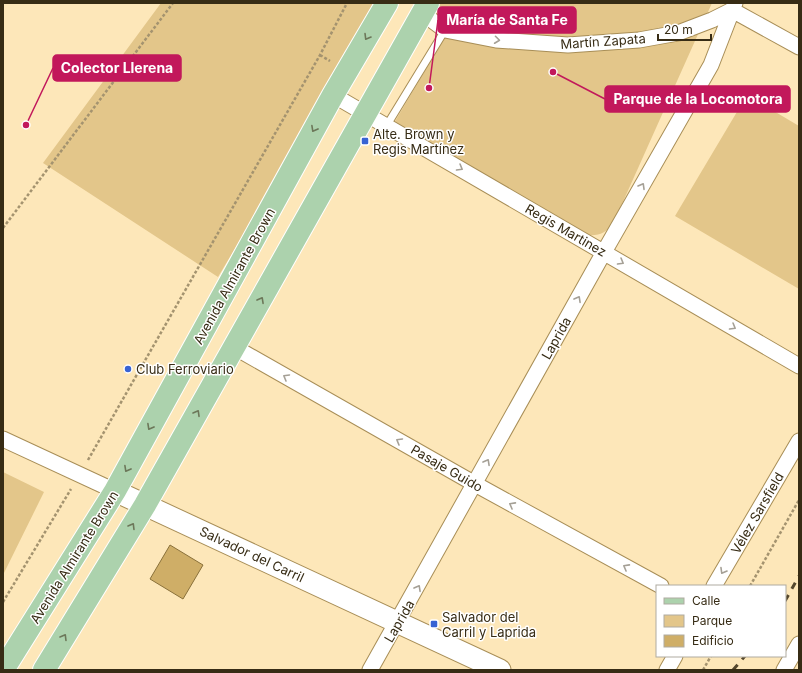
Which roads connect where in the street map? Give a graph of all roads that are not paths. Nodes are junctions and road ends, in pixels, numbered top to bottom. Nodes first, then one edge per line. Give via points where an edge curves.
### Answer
1 (387, 3) edge
2 (733, 6) edge
3 (425, 8) edge
4 (445, 30) junction
5 (799, 47) edge
6 (333, 95) junction
7 (366, 114) junction
8 (387, 125) junction
9 (604, 252) junction
10 (234, 347) junction
11 (799, 366) edge
12 (3, 439) edge
13 (799, 441) edge
14 (475, 484) junction
15 (115, 491) junction
16 (145, 505) junction
17 (658, 585) edge
18 (715, 585) edge
19 (398, 623) junction
20 (799, 644) edge
21 (674, 657) edge
22 (3, 670) edge
23 (44, 670) edge
24 (370, 670) edge
25 (500, 670) edge
26 (667, 670) edge
27 (784, 670) edge

1 -> 6 main road, Avenida Almirante Brown
4 -> 2 street, Martín Zapata via 496,40 576,45 639,40 678,33 712,20
2 - 5 street
9 -> 2 street, Laprida via 711,65
3 - 4 street, Martín Zapata
3 - 7 main road
4 - 8 lane
6 - 7 street, Regis Martinez
6 -> 15 main road, Avenida Almirante Brown
7 - 8 street, Regis Martinez
10 -> 7 main road
8 -> 9 street, Regis Martinez
9 -> 11 street, Regis Martinez
14 -> 9 street, Laprida
14 -> 10 street, Pasaje Guido
16 -> 10 main road
12 - 15 street, Salvador del Carril
13 -> 18 street, Vélez Sarsfield
17 -> 14 street, Pasaje Guido
19 -> 14 street, Laprida
15 - 16 main road, Salvador del Carril
15 - 22 main road, Avenida Almirante Brown
16 - 19 main road, Salvador del Carril
23 -> 16 main road
19 - 24 street, Laprida
19 - 25 main road, Salvador del Carril
20 - 27 street
21 - 26 street

